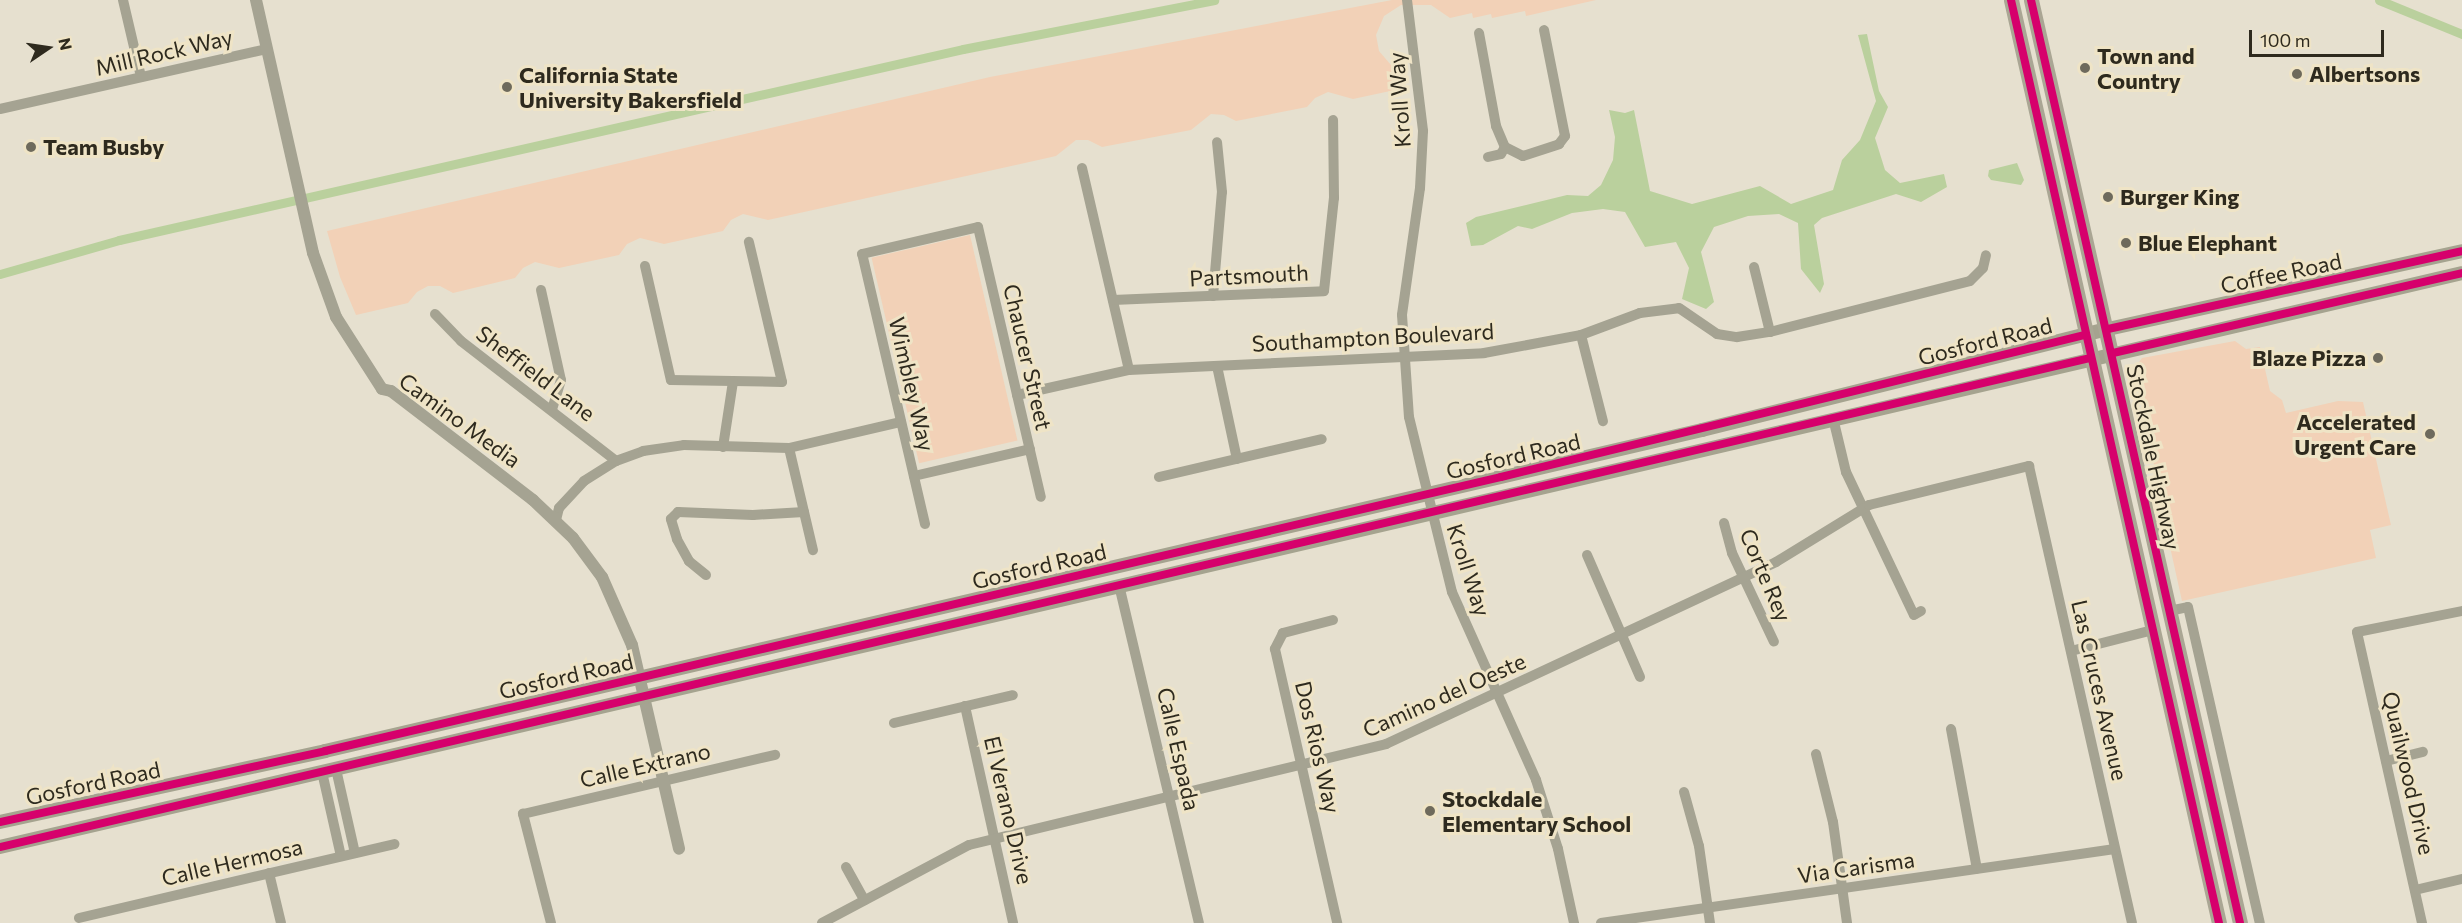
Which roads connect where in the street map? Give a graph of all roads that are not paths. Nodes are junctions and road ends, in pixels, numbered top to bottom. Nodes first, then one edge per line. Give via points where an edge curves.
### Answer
1 (123, 0) edge
2 (256, 0) edge
3 (1407, 0) edge
4 (2011, 0) edge
5 (2031, 0) edge
6 (1544, 30) dead end
7 (1479, 33) dead end
8 (267, 49) junction
9 (141, 77) junction
10 (0, 109) edge
11 (1333, 120) dead end
12 (1217, 142) dead end
13 (1505, 147) junction
14 (1488, 157) dead end
15 (1082, 168) dead end
16 (749, 242) dead end
17 (2462, 251) edge
18 (862, 254) joint
19 (1986, 255) dead end
20 (645, 266) dead end
21 (1754, 267) dead end
22 (2389, 267) junction
23 (2462, 273) edge
24 (2394, 289) junction
25 (541, 290) dead end
26 (1213, 296) junction
27 (1113, 300) junction
28 (435, 314) dead end
29 (2108, 329) junction
30 (1770, 332) junction
31 (1581, 335) junction
32 (2085, 335) junction
33 (2113, 353) junction
34 (1402, 357) junction
35 (2090, 358) junction
36 (1217, 366) junction
37 (1129, 370) junction
38 (733, 382) junction
39 (1017, 395) junction
40 (552, 409) junction
41 (1833, 418) junction
42 (1604, 421) dead end
43 (901, 422) junction
44 (1322, 439) dead end
45 (723, 447) junction
46 (789, 448) junction
47 (1030, 449) junction
48 (1238, 459) junction
49 (616, 461) junction
50 (2029, 466) joint
51 (914, 476) junction
52 (1159, 477) dead end
53 (1426, 494) junction
54 (1041, 496) dead end
55 (1863, 507) junction
56 (804, 512) junction
57 (1431, 512) junction
58 (556, 520) junction
59 (1724, 523) dead end
60 (925, 524) dead end
61 (813, 550) dead end
62 (1587, 555) dead end
63 (706, 575) dead end
64 (1743, 578) junction
65 (1119, 585) junction
66 (2462, 610) edge
67 (1921, 611) dead end
68 (2169, 611) junction
69 (1332, 620) dead end
70 (2153, 630) junction
71 (1621, 636) junction
72 (1774, 642) dead end
73 (2071, 651) junction
74 (640, 677) junction
75 (1640, 677) dead end
76 (645, 694) junction
77 (1498, 694) junction
78 (1013, 695) dead end
79 (965, 706) junction
80 (894, 723) dead end
81 (1951, 729) dead end
82 (2197, 734) junction
83 (2423, 752) dead end
84 (1816, 754) dead end
85 (775, 755) dead end
86 (2386, 761) junction
87 (1302, 767) junction
88 (329, 770) junction
89 (663, 781) junction
90 (1684, 792) dead end
91 (1170, 798) junction
92 (0, 822) edge
93 (996, 838) junction
94 (394, 844) dead end
95 (0, 848) edge
96 (679, 849) dead end
97 (2115, 849) junction
98 (355, 853) junction
99 (341, 856) junction
100 (846, 867) dead end
101 (1977, 869) junction
102 (269, 873) junction
103 (2462, 879) edge
104 (1842, 888) junction
105 (2415, 890) junction
106 (864, 900) junction
107 (1708, 908) junction
108 (79, 918) dead end
109 (281, 923) edge
110 (551, 923) edge
111 (822, 923) edge
112 (1013, 923) edge
113 (1199, 923) edge
114 (1337, 923) edge
115 (1574, 923) edge
116 (1601, 923) edge
117 (1710, 923) edge
118 (1847, 923) edge
119 (2132, 923) edge
120 (2219, 923) edge
121 (2240, 923) edge
122 (2260, 923) edge
123 (2422, 923) edge

1 - 9 street
2 - 8 street, Camino Media
3 - 34 street, Kroll Way via 1423,131 1420,189 1404,286
4 - 32 main road, Stockdale Highway
5 - 29 main road, Stockdale Highway
6 - 13 street via 1565,136 1559,144 1523,156
7 - 13 street via 1496,126
8 - 9 street, Mill Rock Way
8 - 58 street, Camino Media via 326,295 346,334 382,388 391,391
9 - 10 street, Mill Rock Way
11 - 26 street, Partsmouth via 1334,198 1324,291
12 - 26 street via 1222,192
13 - 14 street via 1501,154
15 - 27 street
16 - 38 street via 782,382
17 - 22 main road, Coffee Road
18 - 39 street, Chaucer Street via 978,227
18 - 43 street, Wimbley Way
19 - 30 street, Southampton Boulevard via 1983,268 1970,281
20 - 38 street via 671,380
21 - 30 street
22 - 24 main road
22 - 29 main road, Coffee Road
23 - 24 main road, Coffee Road
24 - 33 main road, Coffee Road
25 - 40 street via 561,380
26 - 27 street, Partsmouth
27 - 37 street
28 - 40 street, Sheffield Lane via 461,341
29 - 32 main road, Gosford Road
29 - 33 main road, Stockdale Highway
30 - 31 street, Southampton Boulevard via 1717,334 1679,308 1640,313
31 - 34 street, Southampton Boulevard via 1484,353
31 - 42 street
32 - 35 main road, Stockdale Highway
32 - 53 main road, Gosford Road
33 - 35 main road, Coffee Road
33 - 68 main road, Stockdale Highway
34 - 36 street, Southampton Boulevard
34 - 53 street, Kroll Way via 1409,417
35 - 41 main road, Gosford Road
35 - 70 main road, Stockdale Highway
36 - 37 street, Southampton Boulevard
36 - 48 street
37 - 39 street, Southampton Boulevard
38 - 45 street
39 - 47 street, Chaucer Street
40 - 49 street, Sheffield Lane
41 - 55 street via 1846,472
41 - 57 main road, Gosford Road
43 - 46 street
43 - 51 street, Wimbley Way
44 - 48 street
45 - 46 street
45 - 49 street via 663,447
46 - 56 street
47 - 51 street
47 - 54 street, Chaucer Street
48 - 52 street
49 - 58 street via 571,494 559,508
50 - 55 street, Camino del Oeste
50 - 73 street, Las Cruces Avenue
51 - 60 street, Wimbley Way
53 - 57 street, Kroll Way
53 - 74 main road, Gosford Road
55 - 64 street, Camino del Oeste via 1785,558
55 - 67 street via 1914,615
56 - 61 street
56 - 63 street via 678,512 671,519 677,539 689,561
57 - 65 main road, Gosford Road
57 - 77 street, Kroll Way via 1452,592
58 - 74 street, Camino Media via 588,557 614,599
59 - 64 street, Corte Rey
62 - 71 street
64 - 71 street, Camino del Oeste
64 - 72 street, Corte Rey
65 - 76 main road, Gosford Road
65 - 91 street, Calle Espada
66 - 86 street, Quailwood Drive via 2357,632
68 - 82 main road, Stockdale Highway
68 - 122 street via 2188,607
69 - 87 street, Dos Rios Way via 1277,638 1275,649
70 - 73 street
70 - 82 main road via 2164,637 2178,693
70 - 120 main road, Stockdale Highway
71 - 75 street
71 - 77 street, Camino del Oeste
73 - 97 street, Las Cruces Avenue
74 - 76 street, Camino Media
74 - 92 main road, Gosford Road
76 - 88 main road, Gosford Road
76 - 89 street, Camino Media
77 - 87 street, Camino del Oeste via 1386,744
77 - 115 street, Kroll Way via 1550,821
78 - 79 street
79 - 80 street
79 - 93 street, El Verano Drive
81 - 101 street
82 - 121 main road, Stockdale Highway
83 - 86 street
84 - 104 street via 1833,822
85 - 89 street, Calle Extrano
86 - 105 street, Quailwood Drive
87 - 91 street, Camino del Oeste
87 - 114 street, Dos Rios Way
88 - 95 main road, Gosford Road
88 - 98 street
88 - 99 street
89 - 96 street, Camino Media
89 - 110 street, Calle Extrano via 523,814
90 - 107 street via 1699,846
91 - 93 street, Camino del Oeste
91 - 113 street, Calle Espada
93 - 106 street, Camino del Oeste via 957,850
93 - 112 street, El Verano Drive
94 - 98 street, Calle Hermosa
97 - 101 street, Via Carisma
97 - 119 street, Las Cruces Avenue
98 - 99 street, Calle Hermosa
99 - 102 street, Calle Hermosa
100 - 106 street
101 - 104 street, Via Carisma
102 - 108 street, Calle Hermosa
102 - 109 street
103 - 105 street
104 - 107 street, Via Carisma
104 - 118 street
105 - 123 street, Quailwood Drive
106 - 111 street, Camino del Oeste
107 - 116 street, Via Carisma
107 - 117 street

